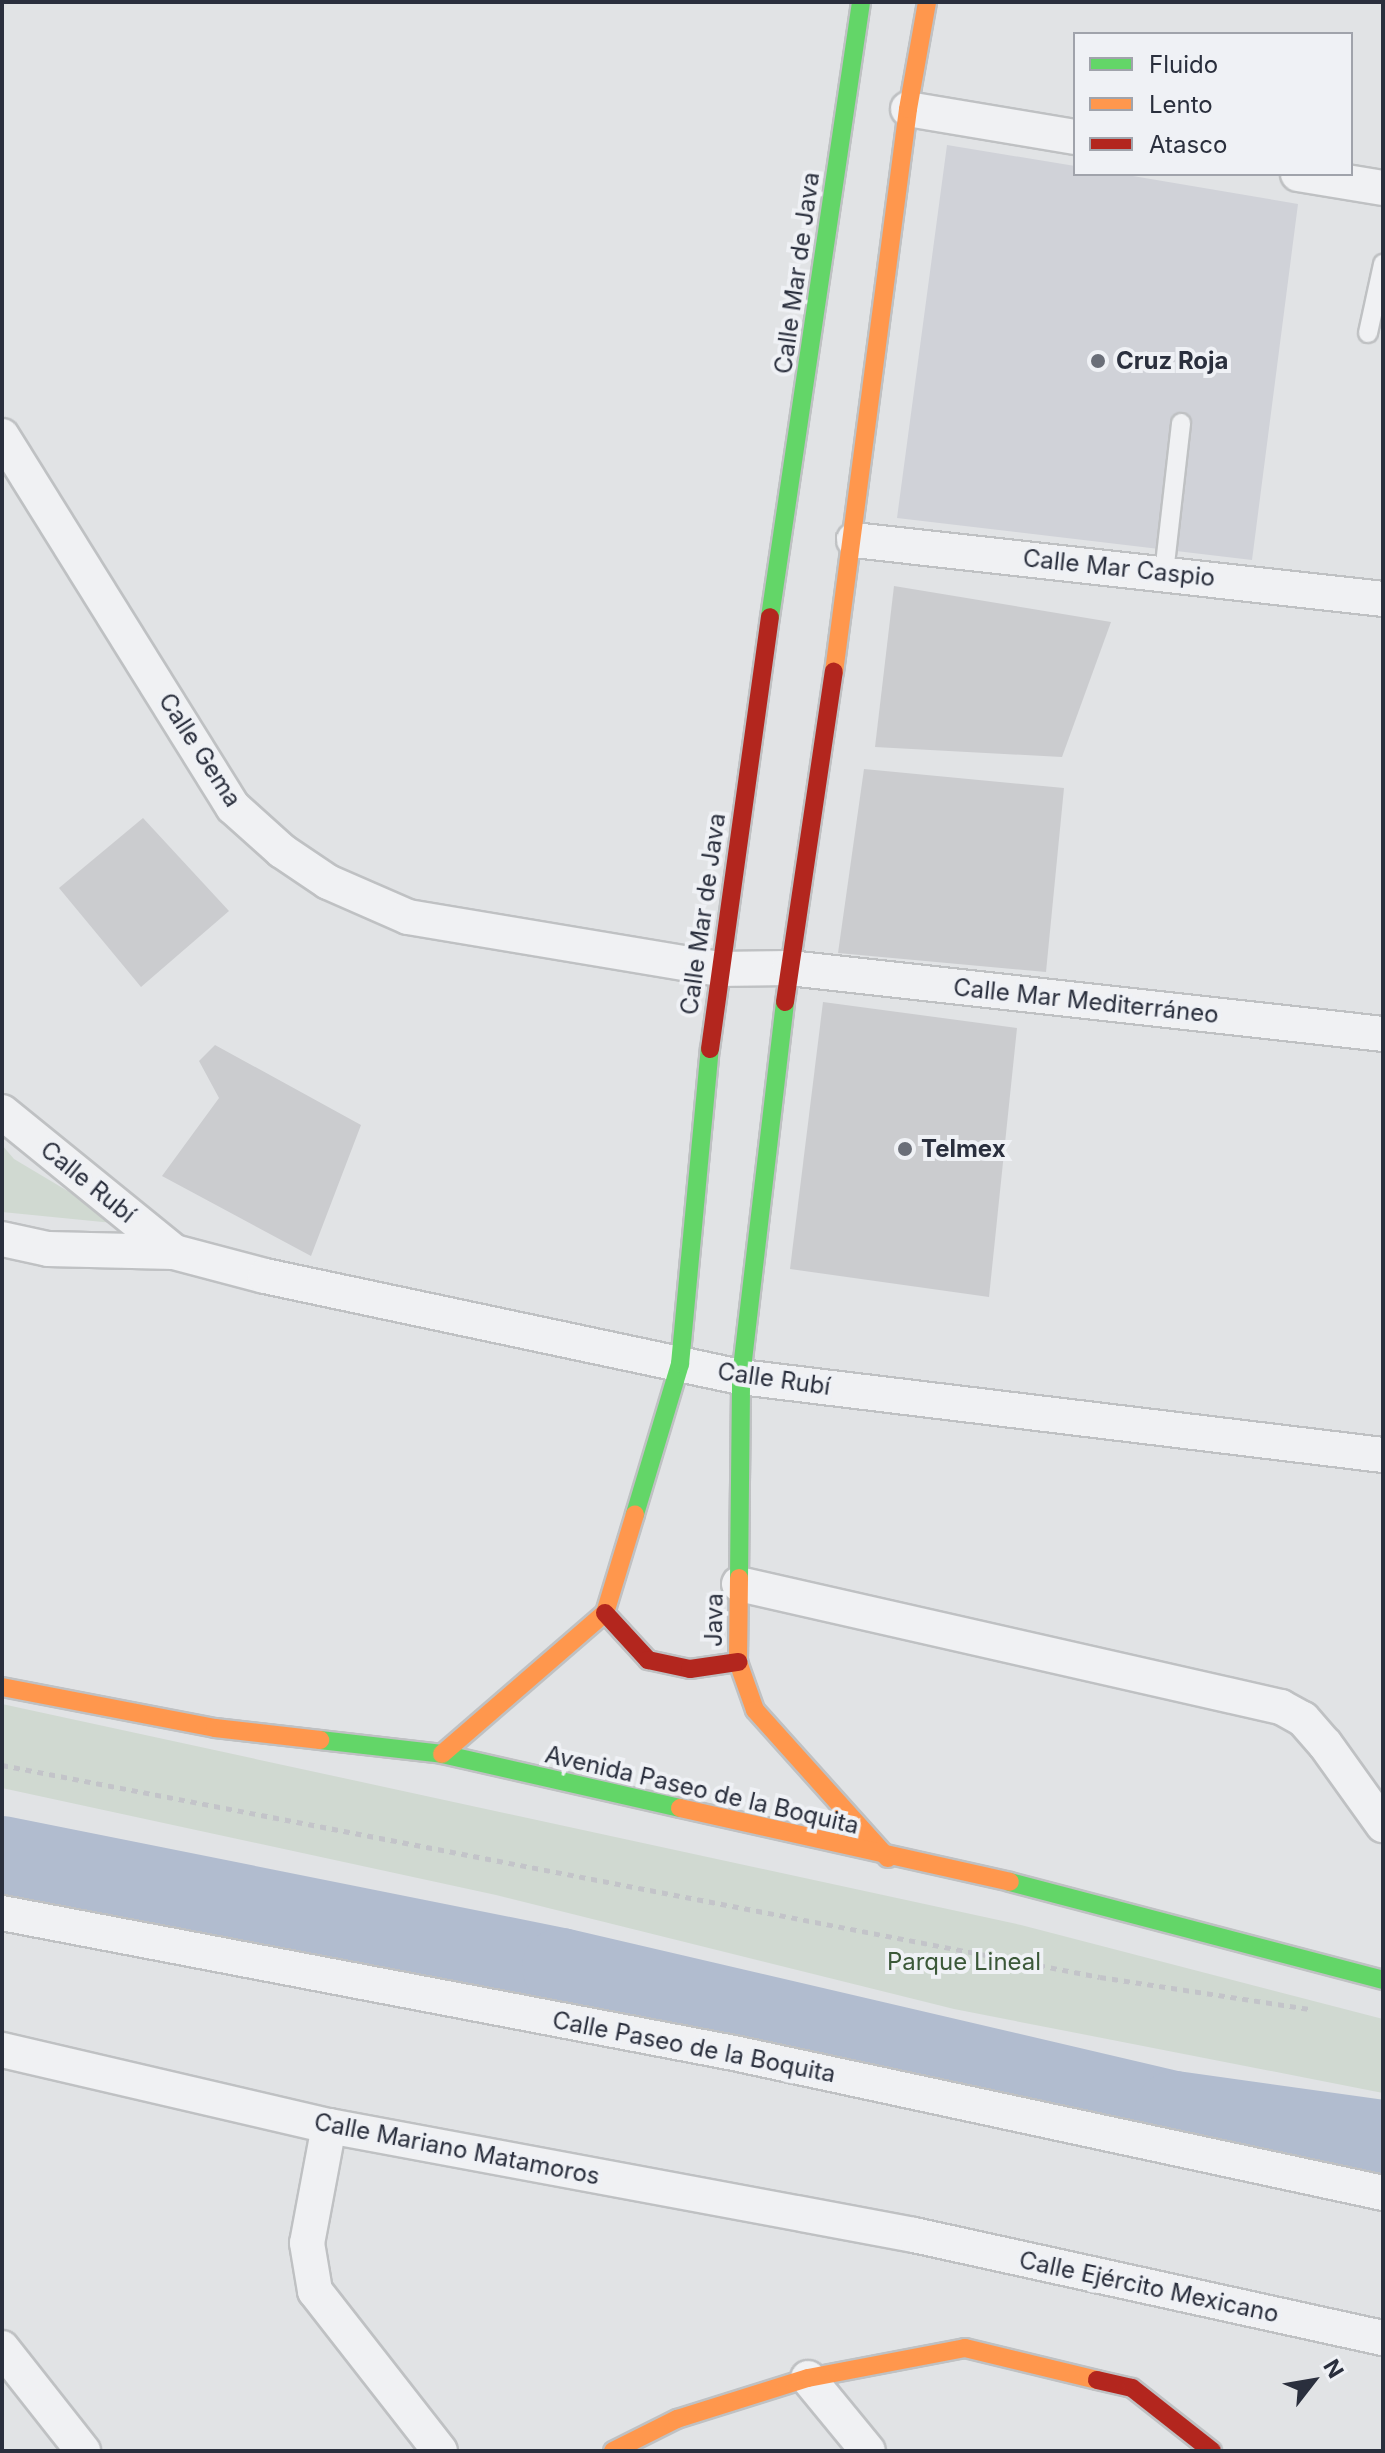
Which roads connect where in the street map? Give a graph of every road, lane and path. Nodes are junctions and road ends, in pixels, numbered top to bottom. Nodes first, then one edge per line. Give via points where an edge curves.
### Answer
1 (861, 2) edge
2 (927, 2) edge
3 (908, 109) junction
4 (1073, 137) edge
5 (1310, 176) edge
6 (1383, 188) edge
7 (1383, 264) edge
8 (1368, 333) dead end
9 (1181, 423) dead end
10 (839, 433) dead end
11 (2, 436) edge
12 (866, 438) junction
13 (854, 540) junction
14 (1164, 573) junction
15 (1383, 599) edge
16 (789, 968) junction
17 (718, 969) junction
18 (1383, 1034) edge
19 (2, 1112) edge
20 (2, 1239) edge
21 (174, 1252) junction
22 (680, 1364) junction
23 (741, 1377) junction
24 (1383, 1455) edge
25 (739, 1584) junction
26 (605, 1613) junction
27 (738, 1662) junction
28 (2, 1687) edge
29 (442, 1754) junction
30 (2, 1765) edge
31 (1383, 1825) edge
32 (888, 1858) junction
33 (2, 1913) edge
34 (1383, 1980) edge
35 (1322, 2011) dead end
36 (2, 2050) edge
37 (329, 2126) junction
38 (1383, 2193) edge
39 (914, 2235) joint
40 (1383, 2338) edge
41 (2, 2348) edge
42 (808, 2378) junction
43 (83, 2451) edge
44 (440, 2451) edge
45 (613, 2451) edge
46 (868, 2451) edge
47 (1212, 2451) edge

1 - 17 street, Calle Mar de Java via 805,426
2 - 3 street
3 - 4 street
3 - 12 street
5 - 6 street
7 - 8 lane
9 - 14 lane
10 - 12 street
11 - 17 street, Calle Gema via 233,807 282,851 328,882 408,917
12 - 13 street
13 - 14 street, Calle Mar Caspio
13 - 16 street
14 - 15 street, Calle Mar Caspio
16 - 17 street, Calle Gema
16 - 18 street, Calle Mar Mediterráneo
16 - 23 street
17 - 22 street, Calle Mar de Java
19 - 21 street, Calle Rubí
20 - 21 street, Calle Rubí via 48,1249
21 - 22 street, Calle Rubí
22 - 23 street, Calle Rubí
22 - 26 street, Calle Mar de Java
23 - 24 street, Calle Rubí
23 - 25 street, Java
25 - 27 street, Java
25 - 31 street via 1281,1707 1311,1728
26 - 27 street via 648,1660 690,1669
26 - 29 street
27 - 32 street, Java via 755,1710
28 - 29 street, Avenida Paseo de la Boquita via 215,1728
29 - 32 street, Avenida Paseo de la Boquita
30 - 35 path via 1100,1977
32 - 34 street, Avenida Paseo de la Boquita via 1025,1885
33 - 38 street, Calle Paseo de la Boquita via 734,2053
36 - 37 street, Calle Mariano Matamoros
37 - 39 street, Calle Mariano Matamoros
37 - 44 street via 307,2243 315,2291
39 - 40 street, Calle Ejército Mexicano
41 - 43 street
42 - 45 street via 677,2419
42 - 46 street
42 - 47 street via 965,2348 1132,2388

